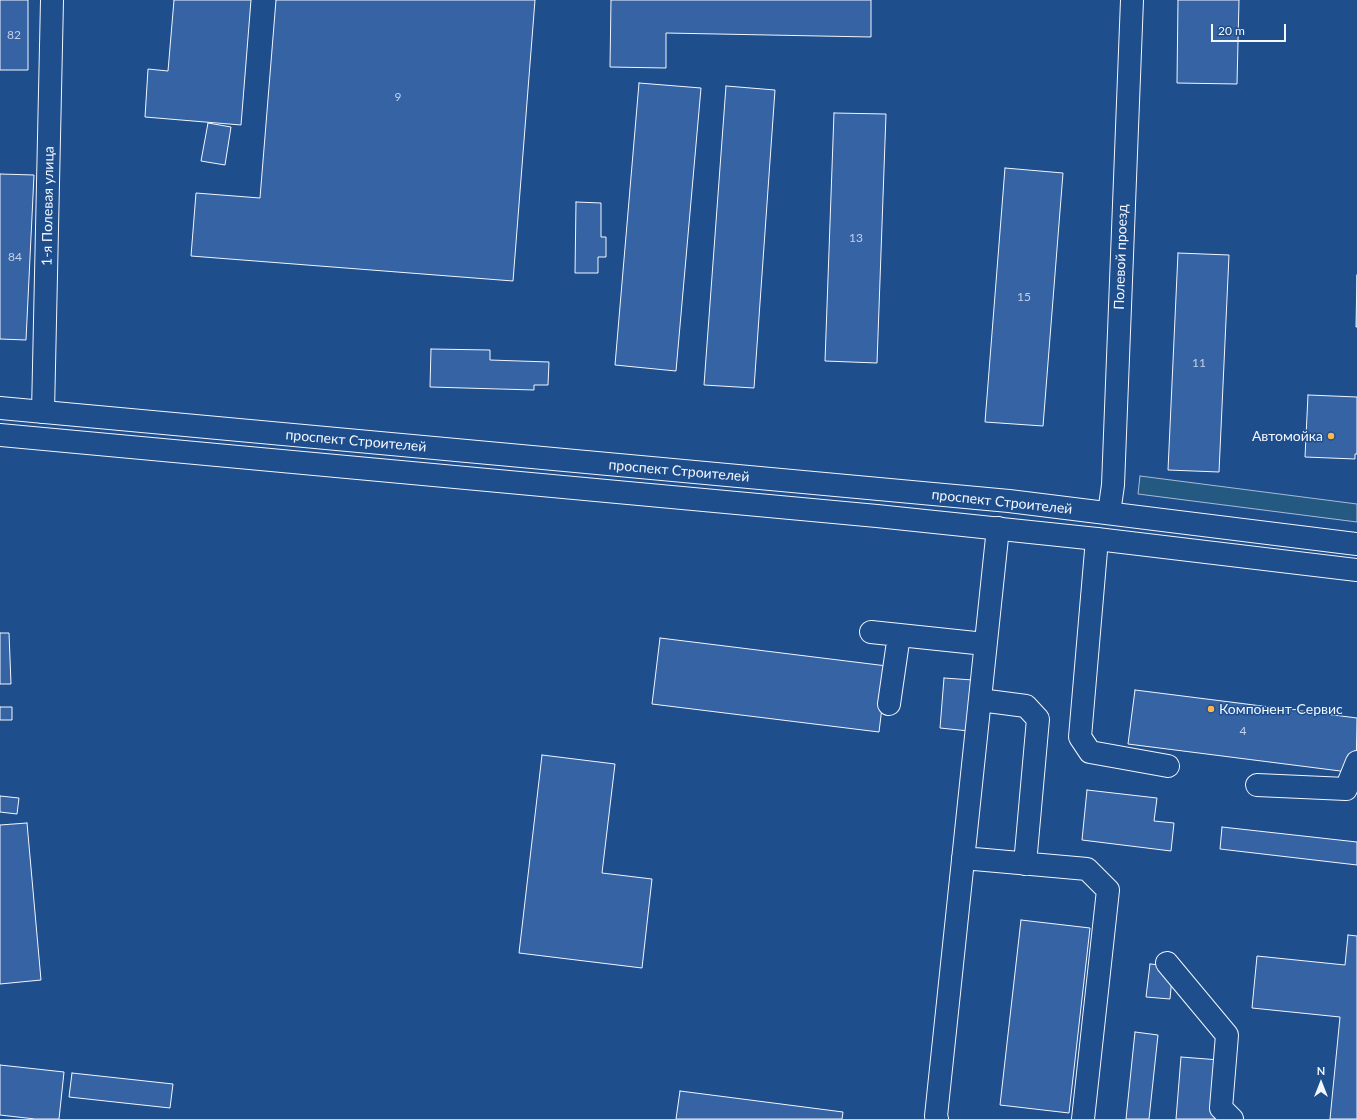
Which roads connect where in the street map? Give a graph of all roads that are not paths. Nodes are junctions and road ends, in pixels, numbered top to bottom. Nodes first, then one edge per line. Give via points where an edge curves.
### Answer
1 (52, 0) edge
2 (1132, 0) edge
3 (0, 408) edge
4 (43, 412) junction
5 (0, 435) edge
6 (43, 438) junction
7 (1109, 513) junction
8 (998, 528) junction
9 (1097, 539) junction
10 (1357, 544) edge
11 (1357, 570) edge
12 (871, 632) dead end
13 (899, 635) junction
14 (985, 644) junction
15 (980, 700) junction
16 (889, 704) dead end
17 (1357, 762) edge
18 (1168, 766) dead end
19 (1257, 785) dead end
20 (963, 858) junction
21 (1025, 864) junction
22 (1167, 963) dead end
23 (937, 1119) edge
24 (1083, 1119) edge
25 (1232, 1119) edge

1 - 4 main road, 1-я Полевая улица
2 - 7 main road, Полевой проезд via 1113,484
3 - 4 main road, проспект Строителей
4 - 6 main road, 1-я Полевая улица
4 - 7 main road, проспект Строителей via 1009,501
5 - 6 main road, проспект Строителей
6 - 8 main road, проспект Строителей
7 - 10 main road, проспект Строителей
8 - 9 main road, проспект Строителей
8 - 14 main road
9 - 11 main road, проспект Строителей
9 - 18 main road via 1080,737 1090,752
12 - 13 main road
13 - 14 main road
13 - 16 main road
14 - 15 main road
15 - 20 main road
15 - 21 main road via 1026,706 1038,719
17 - 19 main road via 1346,790
20 - 21 main road
20 - 23 main road
21 - 24 main road via 1087,869 1108,890
22 - 25 main road via 1227,1035 1221,1108

